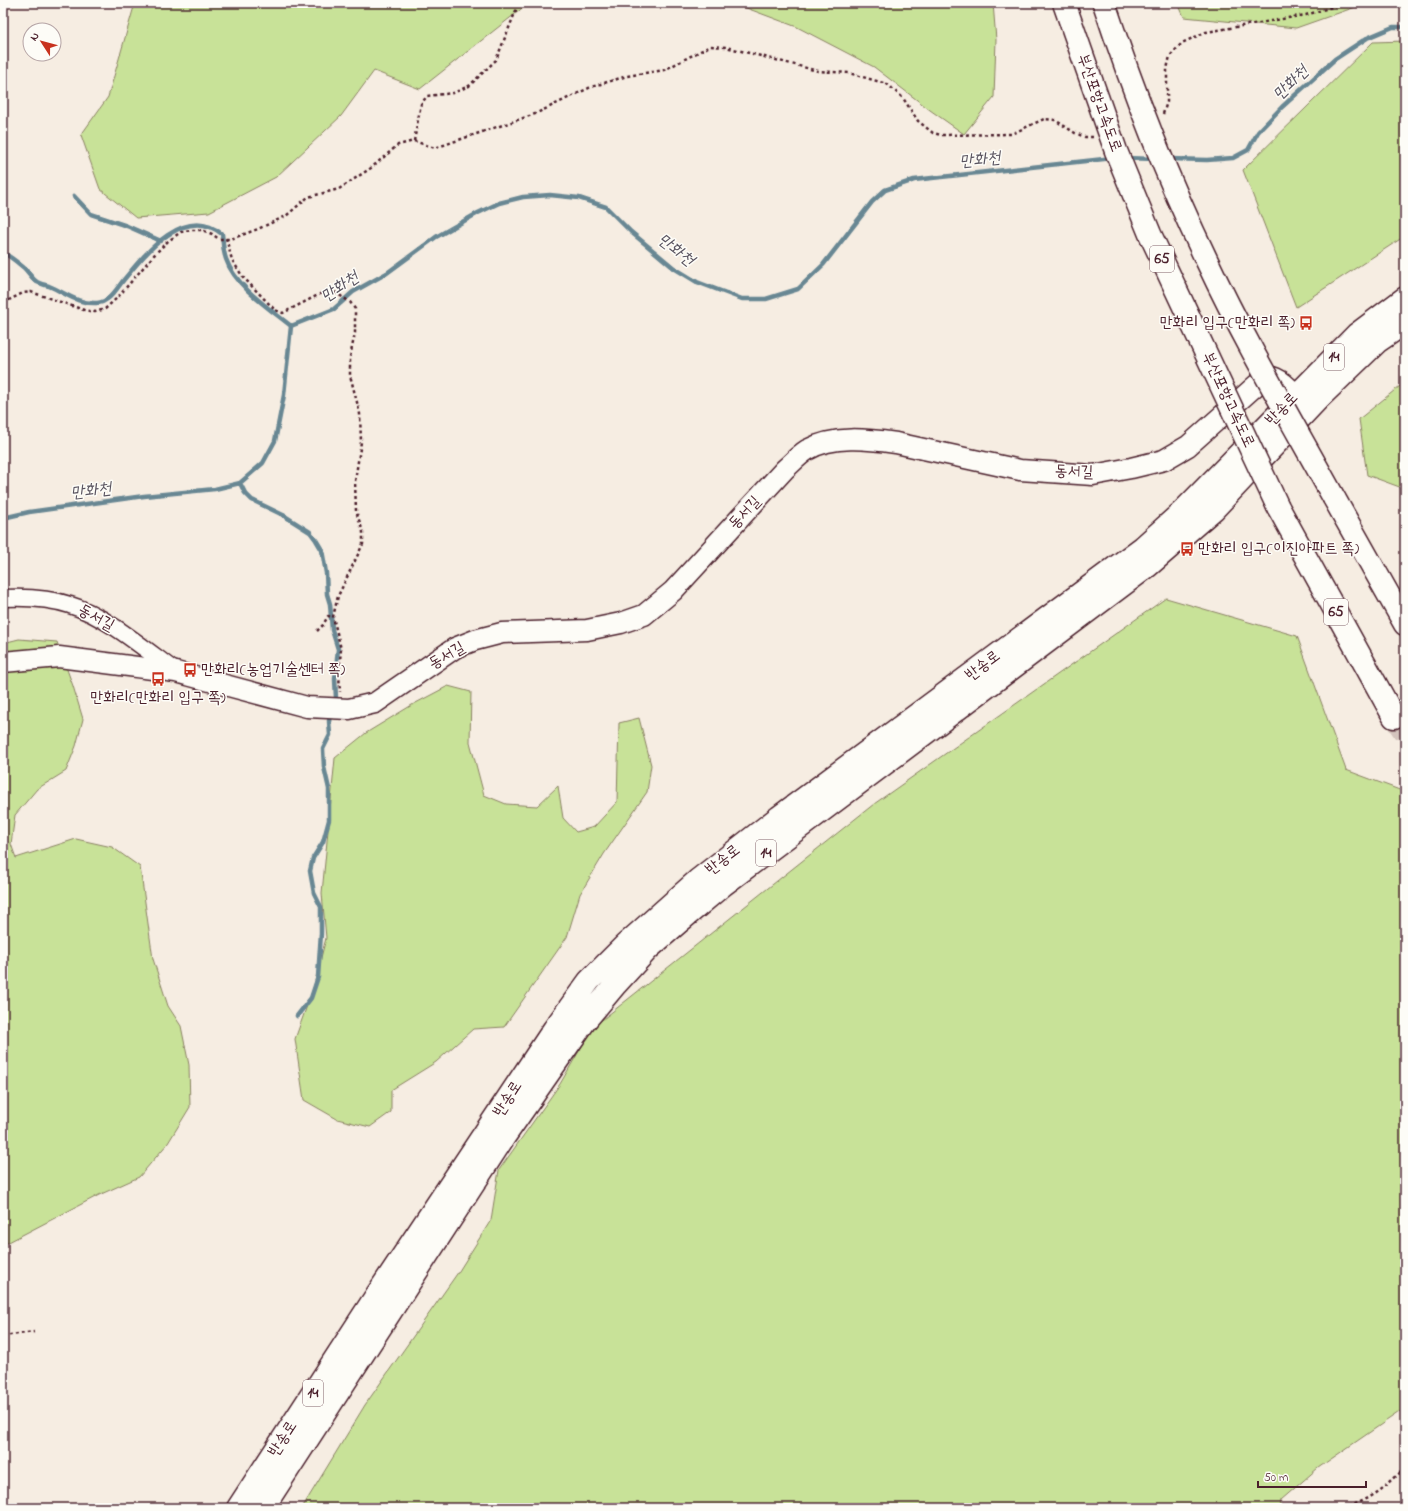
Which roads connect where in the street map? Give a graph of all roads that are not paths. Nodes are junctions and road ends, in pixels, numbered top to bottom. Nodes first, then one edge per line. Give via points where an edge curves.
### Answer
1 (1064, 3) edge
2 (1104, 3) edge
3 (1405, 298) edge
4 (1405, 323) edge
5 (1302, 403) junction
6 (3, 598) edge
7 (1405, 624) edge
8 (137, 644) junction
9 (3, 662) edge
10 (130, 666) junction
11 (176, 672) junction
12 (1394, 717) tunnel mouth
13 (238, 1508) edge
14 (263, 1508) edge

1 - 12 main road, 부산포항고속도로 / 65, bridge via 1116,151 1148,227 1278,507
2 - 7 main road, 65, bridge via 1120,52 1206,261 1245,337
3 - 5 main road, 반송로 / 14 via 1357,334
4 - 5 main road, 반송로 / 14 via 1377,342
5 - 11 street, 동서길 via 1276,378 1269,377 1262,380 1188,446 1164,460 1093,475 1020,470 877,440 849,439 823,444 806,451 785,469 673,591 644,616 588,630 502,633 475,640 455,648 375,703 349,709 307,707
5 - 13 main road, 반송로 / 14 via 1143,547 698,880 625,944 594,976 554,1029
5 - 14 main road, 반송로 / 14 via 1214,509 1148,566 723,885 637,961 585,1021 504,1138
6 - 8 street, 동서길 via 44,599 70,604 107,623
8 - 10 street via 138,652
8 - 11 street, 동서길
9 - 10 street, 동서길 via 59,657
10 - 11 street, 동서길

